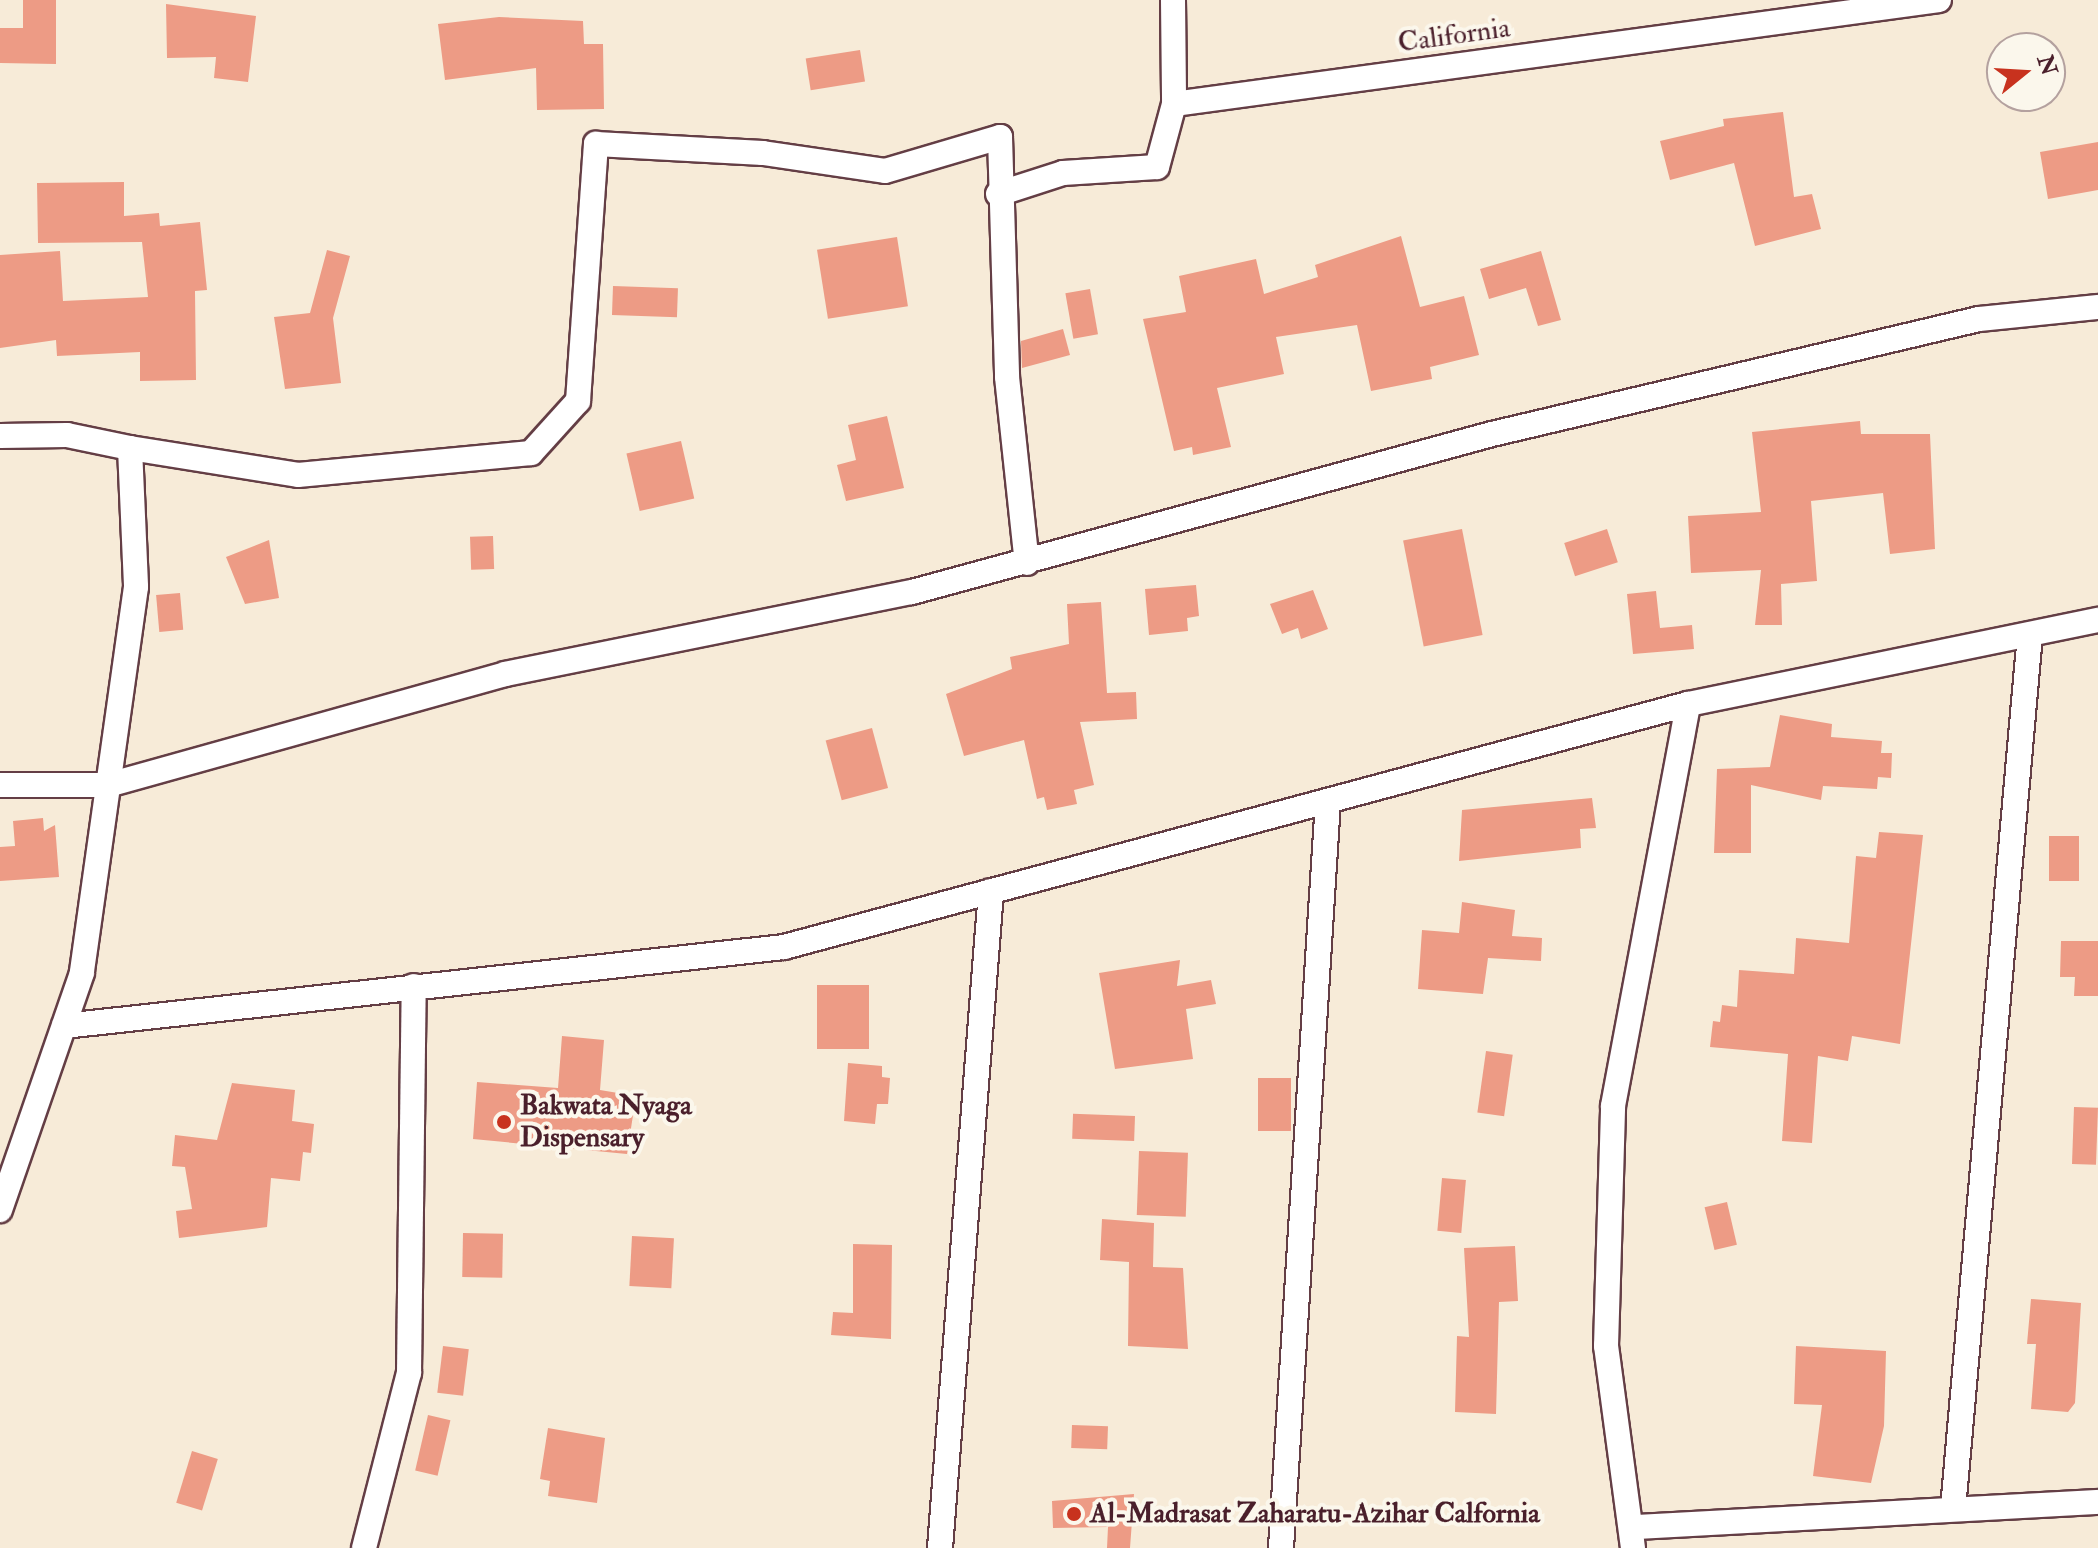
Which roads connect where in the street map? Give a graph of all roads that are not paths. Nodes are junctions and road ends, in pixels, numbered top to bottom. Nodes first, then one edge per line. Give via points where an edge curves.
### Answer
1 (1173, 0) edge
2 (1939, 0) edge
3 (1802, 9) edge
4 (1174, 104) junction
5 (998, 194) junction
6 (2098, 307) edge
7 (0, 436) edge
8 (130, 448) junction
9 (1027, 563) junction
10 (2098, 620) edge
11 (2030, 634) junction
12 (1688, 704) junction
13 (0, 785) edge
14 (108, 785) junction
15 (1328, 801) junction
16 (991, 891) junction
17 (414, 986) junction
18 (64, 1026) junction
19 (0, 1210) edge
20 (2098, 1502) edge
21 (1953, 1509) junction
22 (1634, 1538) edge
23 (364, 1548) edge
24 (940, 1548) edge
25 (1281, 1548) edge

1 - 4 street
2 - 3 street, California
3 - 4 street, California
4 - 5 street via 1157,167 1063,173
5 - 8 street via 1000,137 885,171 763,153 596,144 578,401 531,453 298,475
5 - 9 street
6 - 9 street via 1979,319 1492,434
7 - 8 street via 67,435
8 - 14 street via 136,587
9 - 14 street via 505,674
10 - 11 street
11 - 12 street
11 - 21 street
12 - 15 street
12 - 22 street via 1613,1106 1606,1346
13 - 14 street
14 - 18 street via 82,973
15 - 16 street
15 - 25 street
16 - 17 street via 784,947
16 - 24 street
17 - 18 street
17 - 23 street via 409,1373
18 - 19 street
20 - 21 street
21 - 22 street

